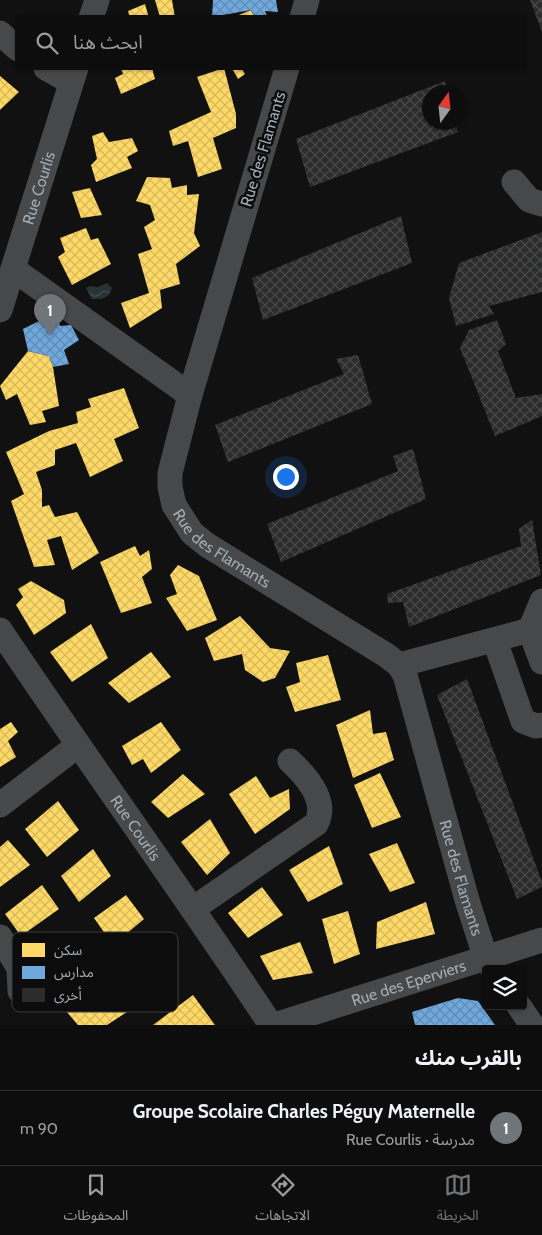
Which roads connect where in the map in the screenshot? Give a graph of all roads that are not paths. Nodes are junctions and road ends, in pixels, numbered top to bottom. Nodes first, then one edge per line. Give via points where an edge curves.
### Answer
1 (96, 0) edge
2 (307, 0) edge
3 (92, 15) edge
4 (303, 15) edge
5 (0, 34) edge
6 (15, 46) edge
7 (54, 70) edge
8 (286, 70) edge
9 (73, 75) edge
10 (514, 182) dead end
11 (542, 204) edge
12 (13, 269) junction
13 (0, 310) edge
14 (190, 395) junction
15 (542, 601) edge
16 (0, 630) edge
17 (530, 630) junction
18 (495, 641) junction
19 (542, 662) edge
20 (399, 665) junction
21 (542, 725) edge
22 (77, 746) junction
23 (290, 761) dead end
24 (0, 806) edge
25 (194, 908) junction
26 (0, 938) edge
27 (542, 940) edge
28 (12, 957) edge
29 (489, 964) edge
30 (522, 1010) edge
31 (273, 1025) edge
32 (532, 1025) edge

1 - 3 street
2 - 4 street
5 - 6 street
7 - 9 street
8 - 14 street, Rue des Flamants
9 - 12 street, Rue Courlis
10 - 11 street via 529,200
12 - 13 street, Rue Courlis
12 - 14 street
14 - 20 street, Rue des Flamants via 170,473 174,506 183,522 207,545
15 - 17 street
16 - 22 street, Rue Courlis
17 - 18 street
17 - 19 street
18 - 20 street
18 - 21 street via 523,721
20 - 29 street, Rue des Flamants via 409,686 467,900
22 - 24 street
22 - 25 street, Rue Courlis
23 - 25 street via 314,788 320,809 316,824
25 - 31 street, Rue Courlis
26 - 28 street
27 - 29 street, Rue des Eperviers
29 - 31 street, Rue des Eperviers
30 - 32 street

